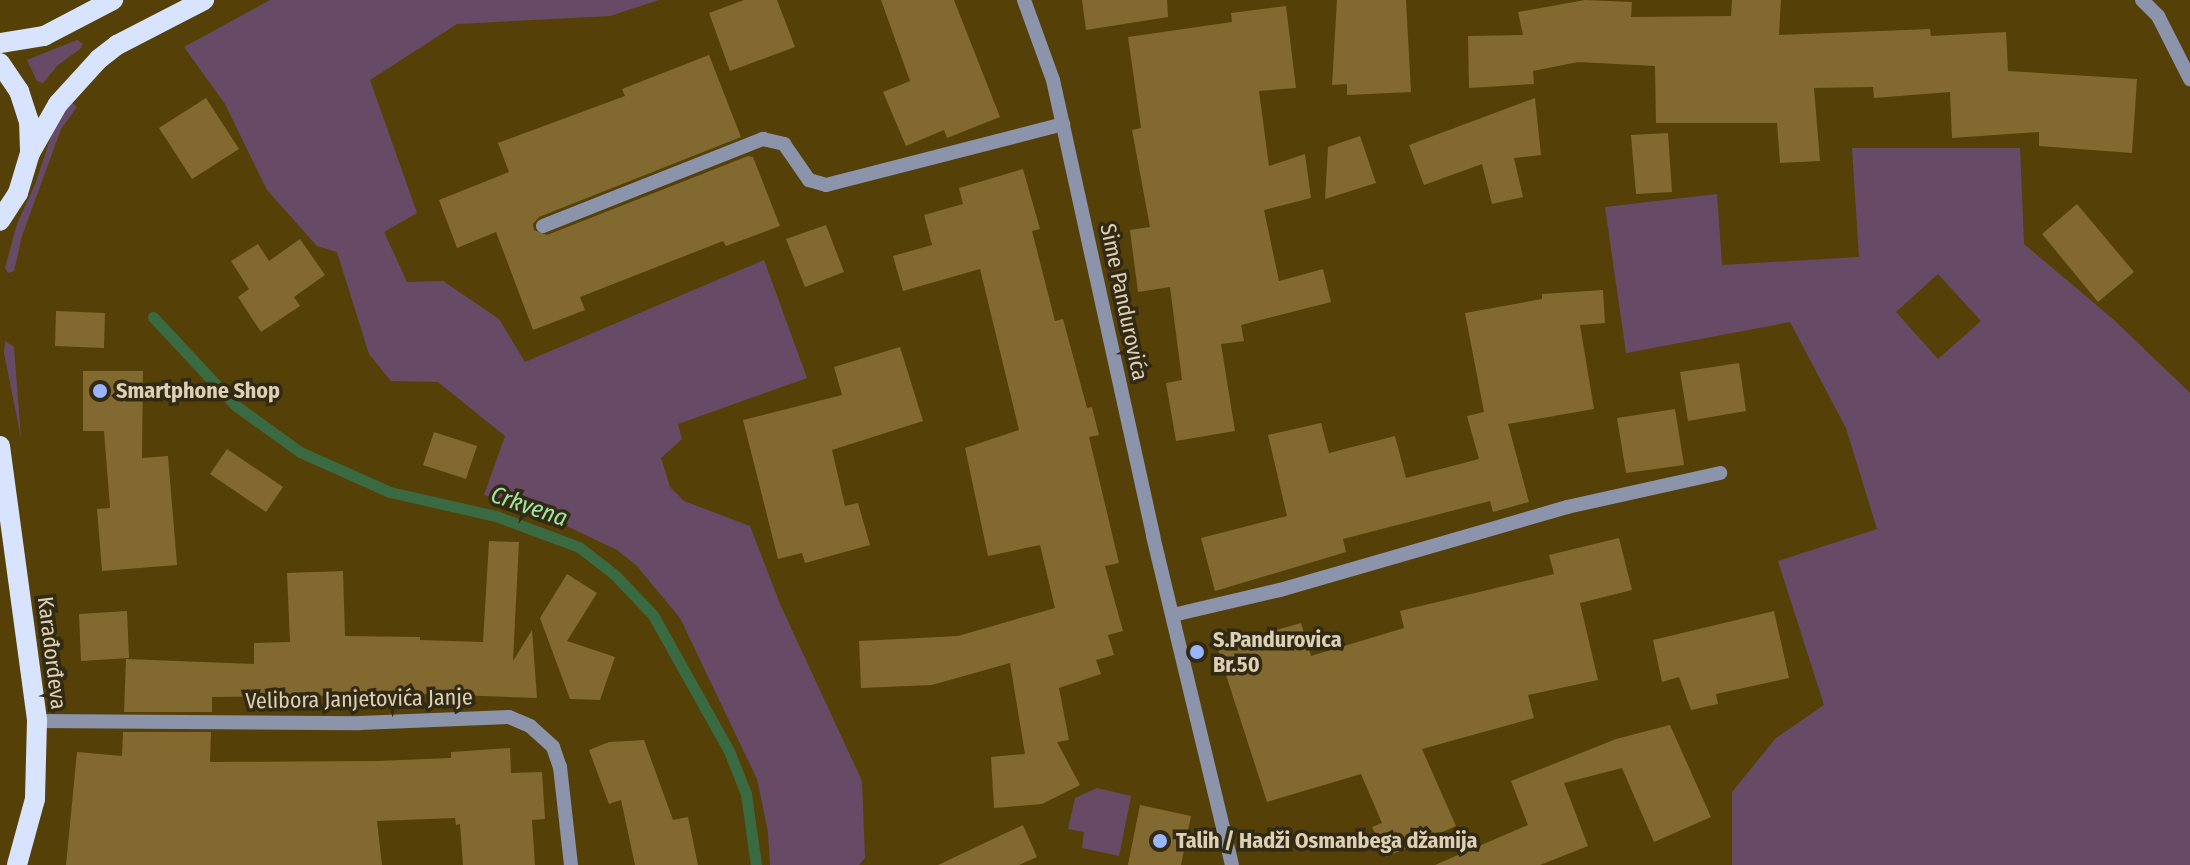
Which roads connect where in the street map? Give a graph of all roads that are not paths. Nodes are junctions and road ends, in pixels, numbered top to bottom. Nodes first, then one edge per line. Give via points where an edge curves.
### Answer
1 (113, 0) edge
2 (204, 0) edge
3 (1024, 0) edge
4 (2142, 0) edge
5 (0, 43) edge
6 (0, 63) edge
7 (2190, 79) edge
8 (1063, 124) junction
9 (30, 153) junction
10 (0, 221) edge
11 (543, 226) dead end
12 (0, 446) edge
13 (1720, 473) dead end
14 (1173, 615) junction
15 (37, 721) junction
16 (17, 865) edge
17 (571, 865) edge
18 (1232, 865) edge

1 - 5 main road via 44,36
2 - 9 main road via 99,59 58,104
3 - 8 street, Sime Pandurovića via 1049,66
4 - 7 street via 2158,16
6 - 9 main road via 19,91 29,121
8 - 11 street via 826,185 809,180 784,144 763,139
8 - 14 street, Sime Pandurovića
9 - 10 main road via 18,193
12 - 15 main road, Karađorđeva
13 - 14 street via 1567,507 1280,590
14 - 18 street, Sime Pandurovića
15 - 16 main road, Karađorđeva via 35,799
15 - 17 street, Velibora Janjetovića Janje via 360,723 509,717 530,726 553,747 563,782

